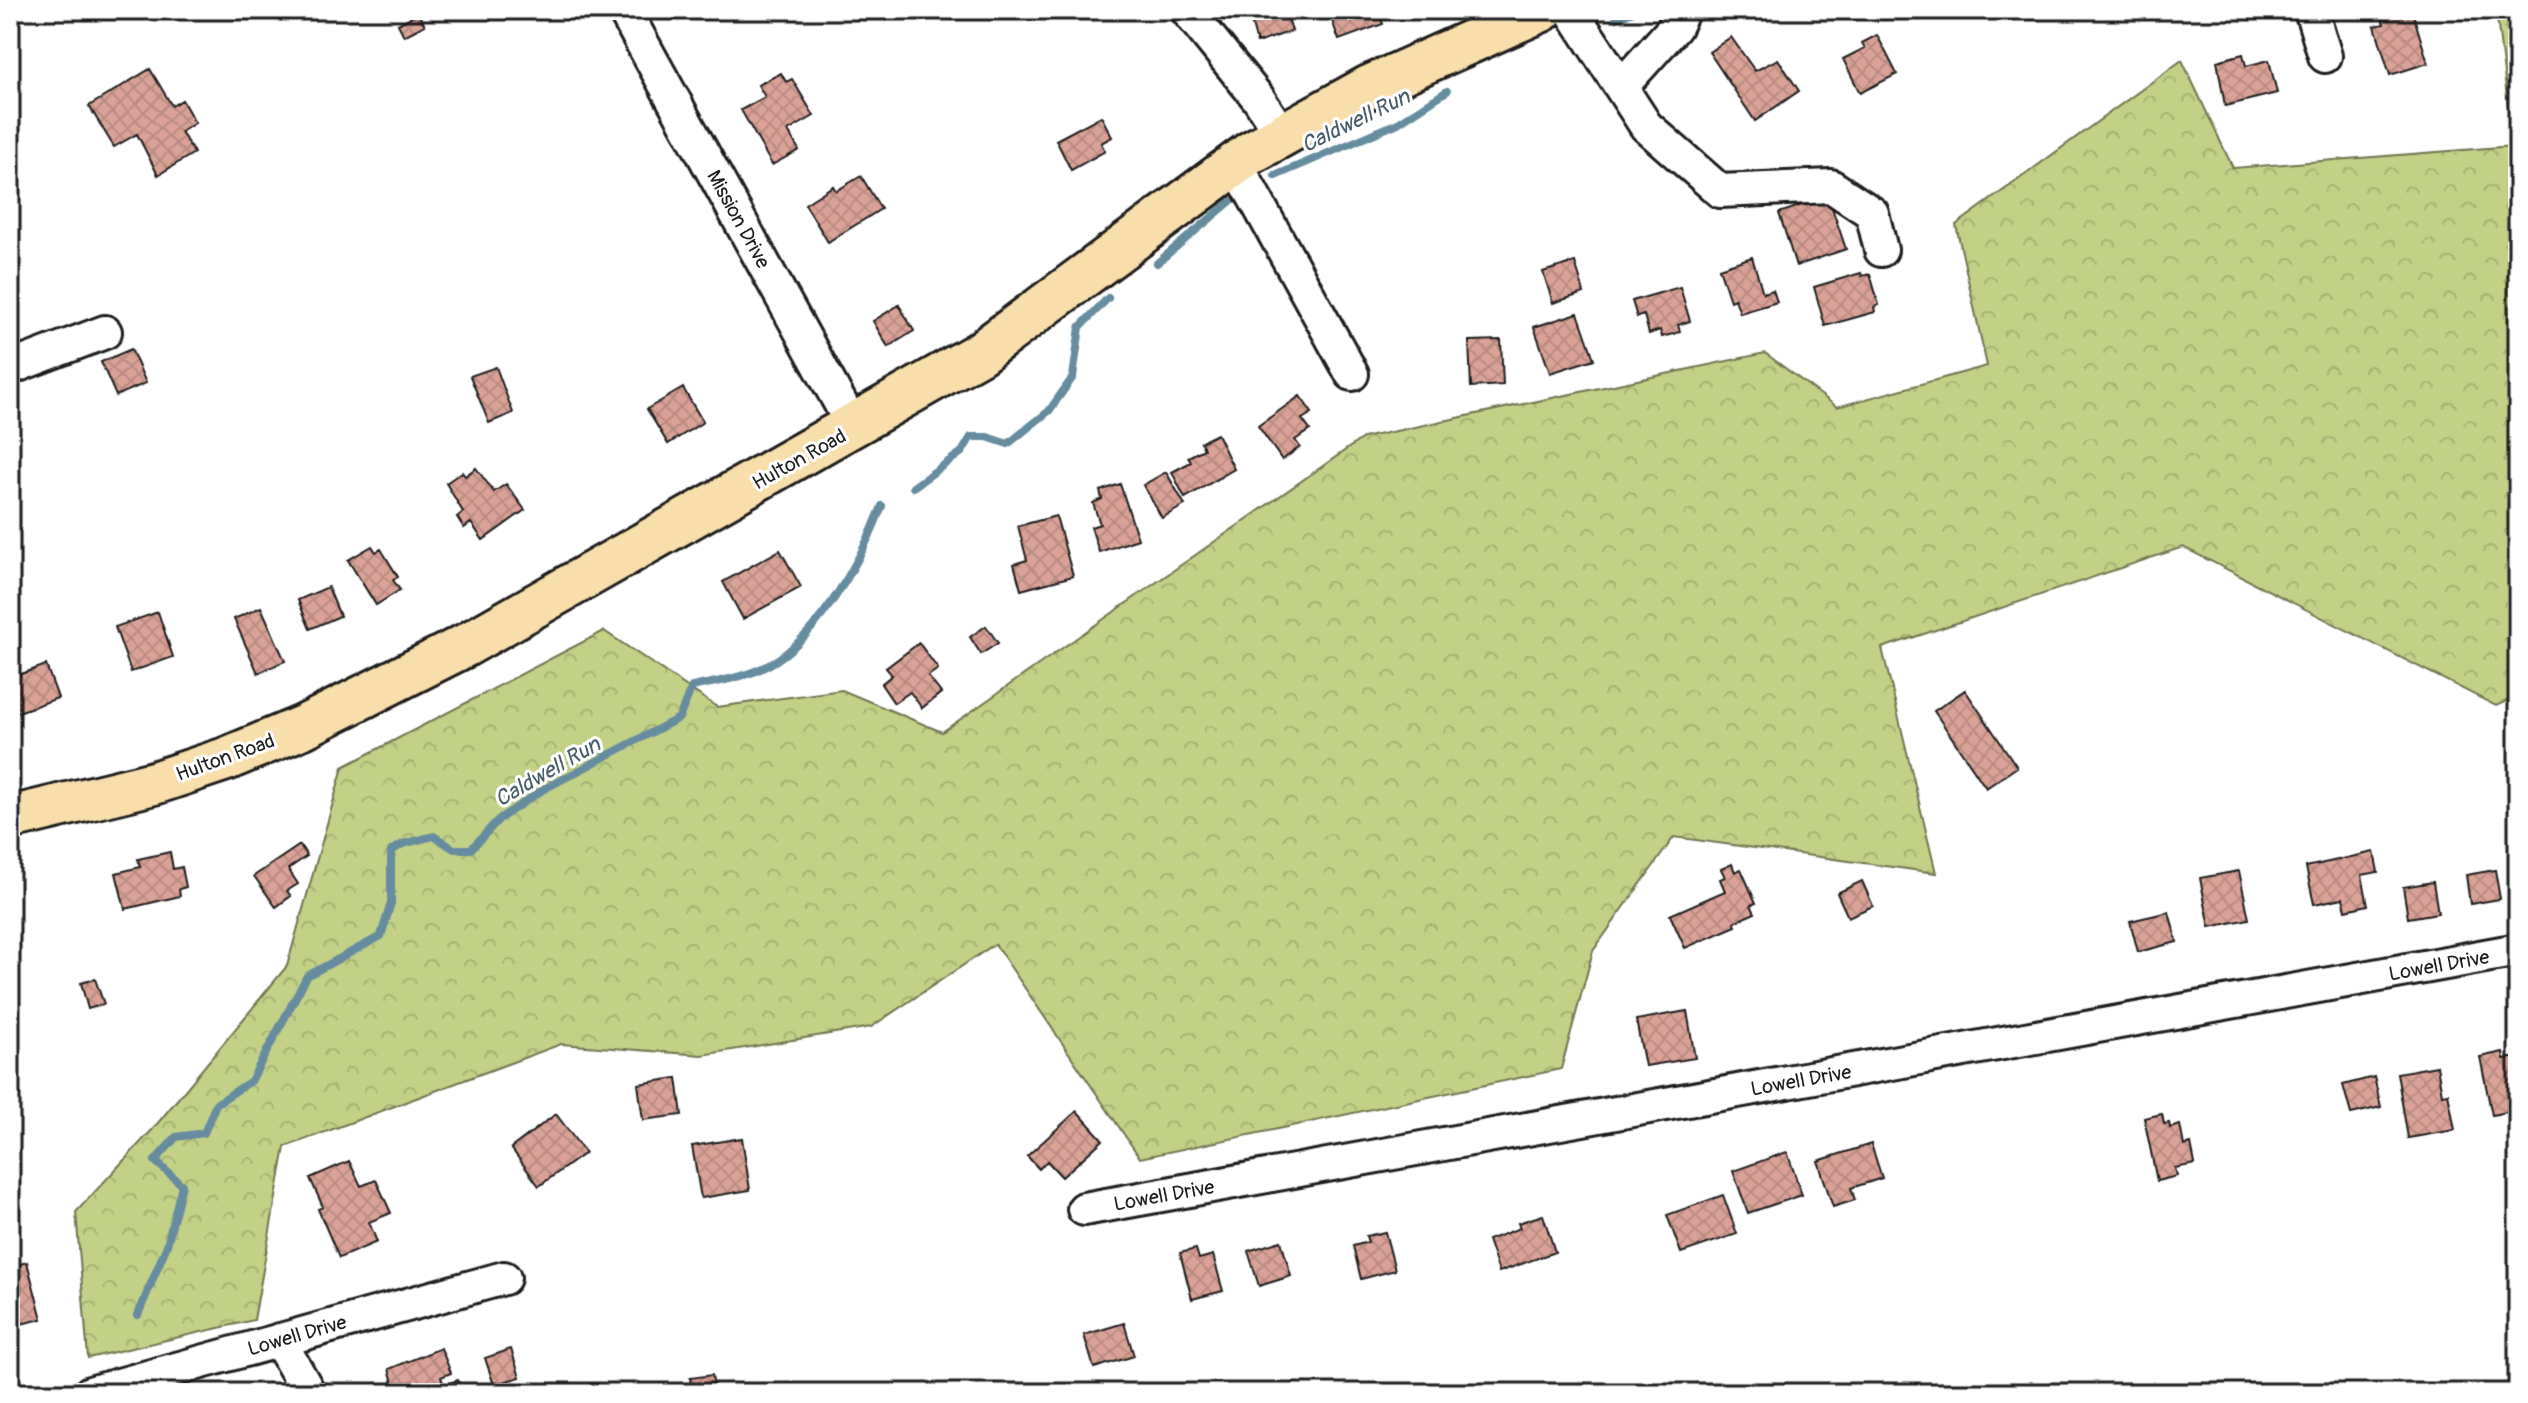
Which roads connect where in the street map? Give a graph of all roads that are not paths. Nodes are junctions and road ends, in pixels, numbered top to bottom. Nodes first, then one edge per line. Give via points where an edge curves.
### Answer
1 (624, 10) edge
2 (1187, 10) edge
3 (1542, 10) edge
4 (1571, 10) edge
5 (1683, 10) edge
6 (2311, 10) edge
7 (2325, 56) dead end
8 (1621, 87) junction
9 (1282, 135) junction
10 (1236, 164) junction
11 (1881, 250) dead end
12 (105, 332) dead end
13 (10, 368) edge
14 (1352, 374) dead end
15 (854, 428) junction
16 (10, 818) edge
17 (2518, 950) edge
18 (1084, 1209) dead end
19 (504, 1278) dead end
20 (279, 1340) junction
21 (90, 1393) edge
22 (309, 1393) edge

1 - 15 street, Mission Drive
2 - 9 street
3 - 9 main road, Hulton Road via 1367,88
4 - 8 street
5 - 8 street via 1675,27
6 - 7 street
8 - 11 street via 1646,126 1720,191 1831,186 1872,213
9 - 10 main road, Hulton Road
10 - 14 street
10 - 15 main road, Hulton Road via 980,353
12 - 13 street
15 - 16 main road, Hulton Road via 466,645 303,727 154,783
17 - 18 street, Lowell Drive
19 - 20 street, Lowell Drive
20 - 21 street, Lowell Drive
20 - 22 street

